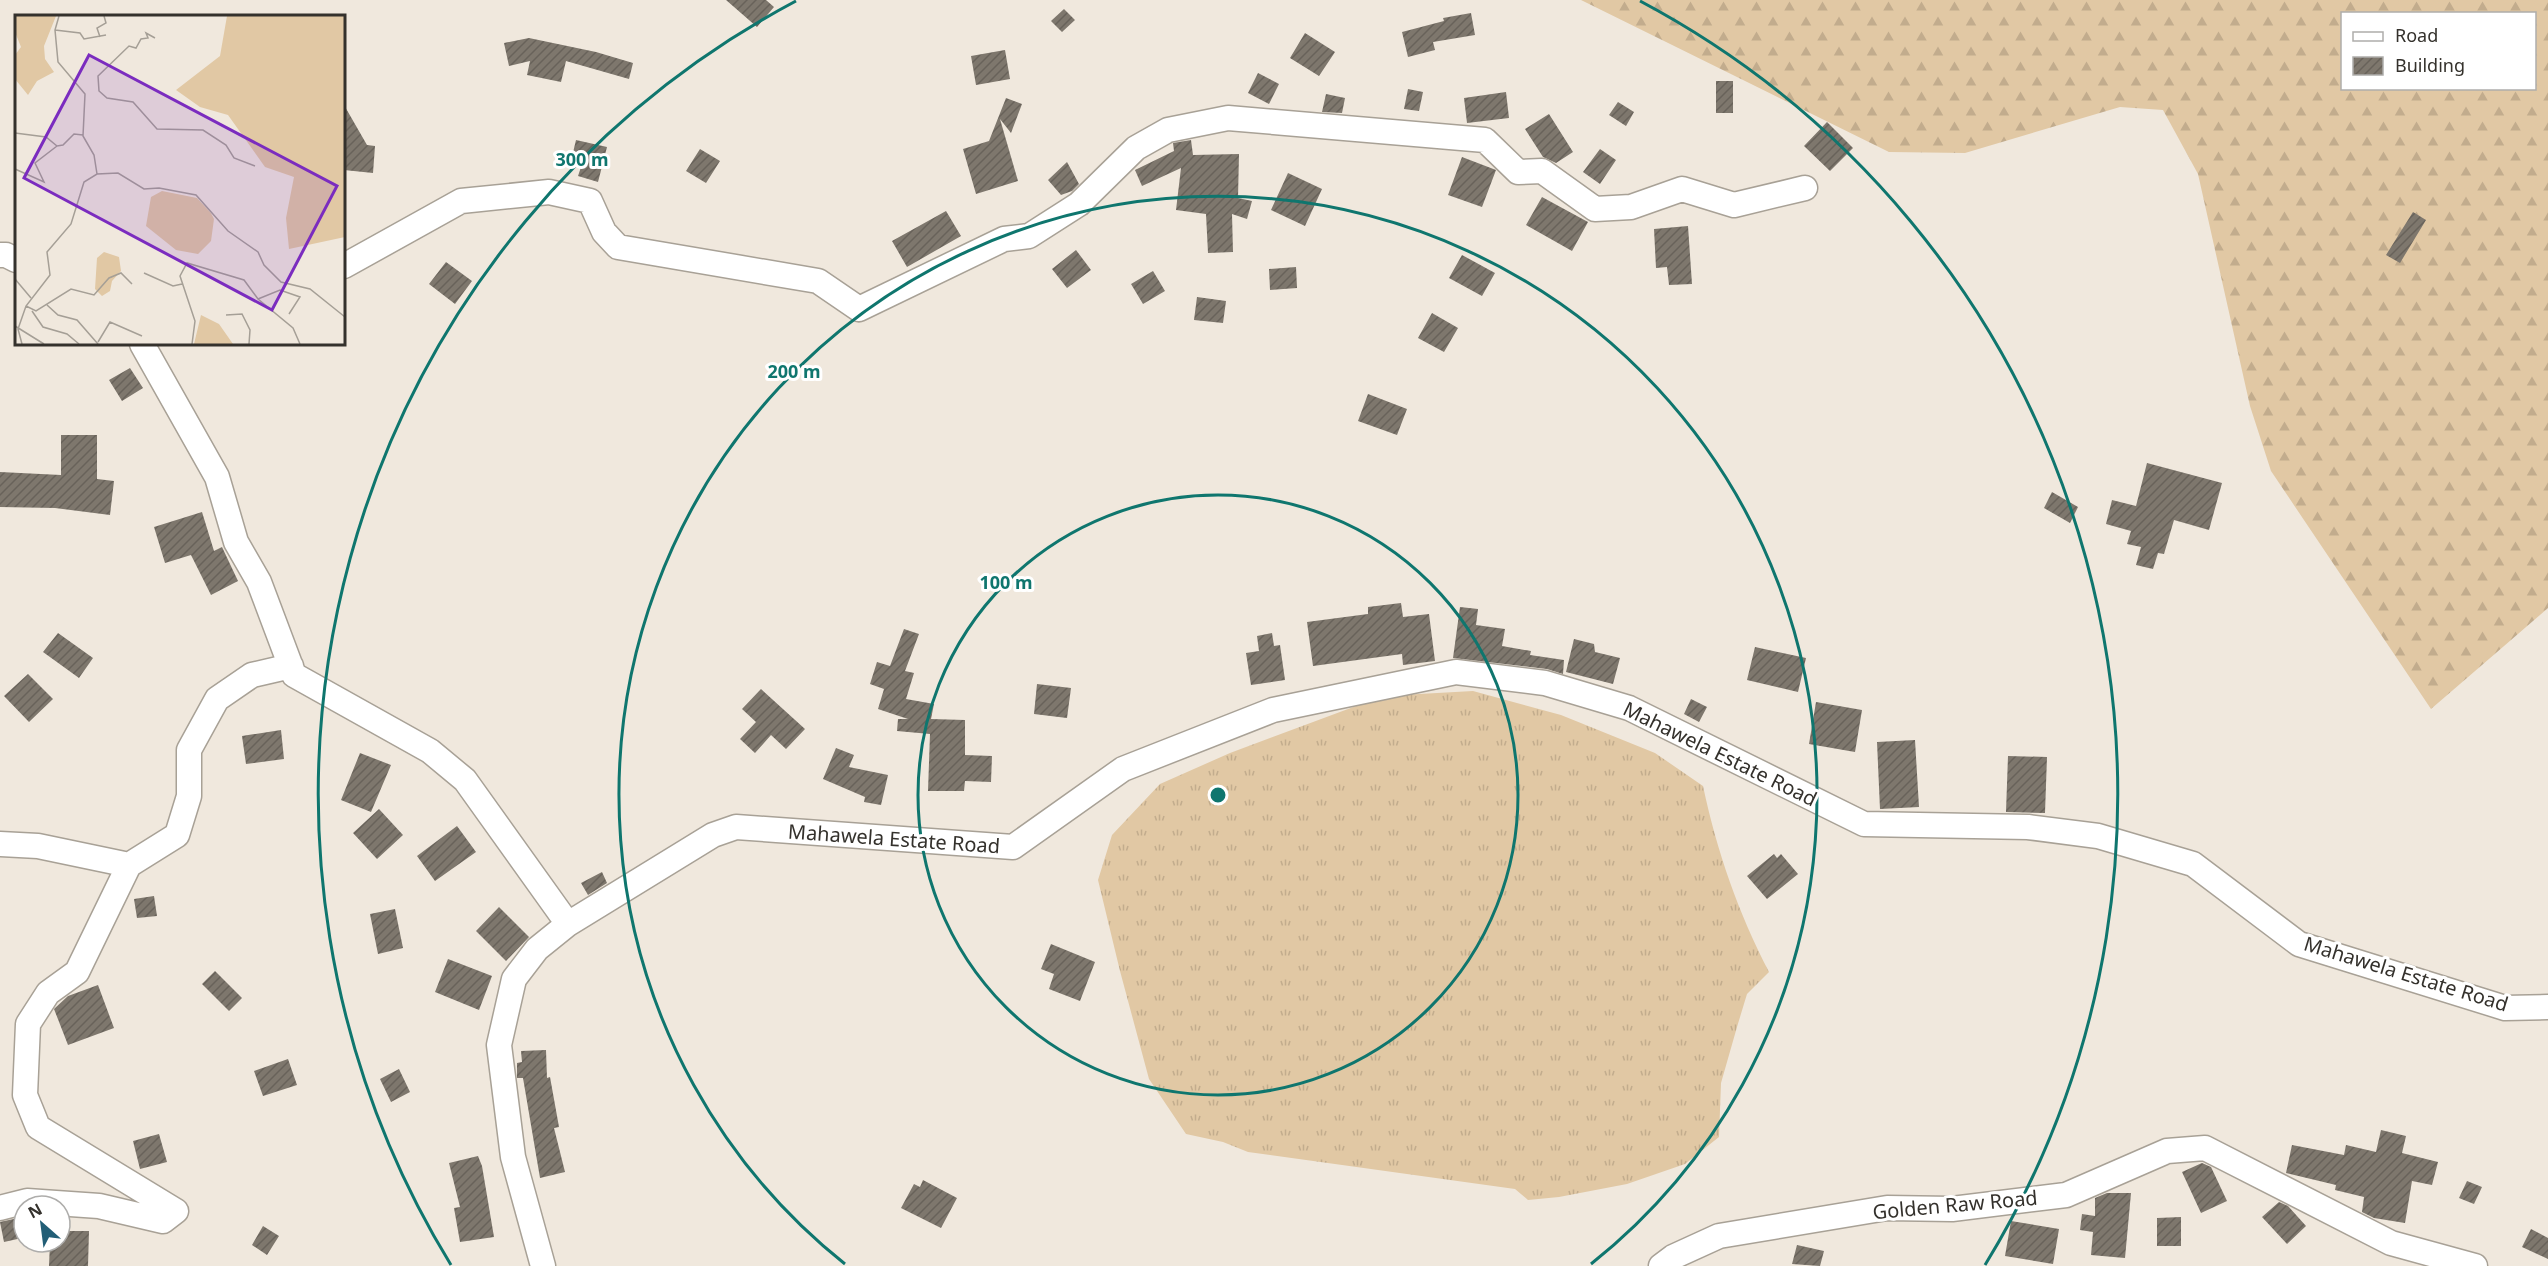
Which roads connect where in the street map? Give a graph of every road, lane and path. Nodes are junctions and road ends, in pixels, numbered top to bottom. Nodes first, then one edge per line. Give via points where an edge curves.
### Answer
1 (1805, 188) dead end
2 (0, 255) edge
3 (15, 260) edge
4 (345, 265) edge
5 (147, 346) edge
6 (291, 666) junction
7 (0, 844) edge
8 (129, 865) junction
9 (568, 924) junction
10 (2548, 1007) edge
11 (0, 1208) edge
12 (543, 1266) edge
13 (1661, 1266) edge
14 (2475, 1266) edge

1 - 4 street via 1734,205 1682,189 1631,207 1595,209 1542,171 1518,172 1485,140 1228,118 1168,130 1136,148 1079,204 1029,236 1004,239 860,309 818,281 618,246 604,232 590,201 549,192 461,201
2 - 3 street
5 - 6 street via 217,477 236,542 259,582
6 - 8 street via 252,675 217,699 189,750 189,796 177,835
6 - 9 street via 294,675 430,751 465,780
7 - 8 street via 38,846
8 - 11 street via 77,972 48,993 28,1024 25,1095 38,1127 176,1211 163,1221 99,1206 27,1201
9 - 10 street, Mahawela Estate Road via 713,835 736,827 1012,848 1123,769 1273,710 1456,672 1545,683 1629,708 1864,824 2028,827 2098,836 2193,864 2299,944 2505,1008
9 - 12 street, Mahawela Estate Road via 537,949 514,979 500,1045 513,1156
13 - 14 street, Golden Raw Road via 1719,1236 1887,1208 1952,1209 2066,1195 2167,1151 2205,1148 2391,1243

